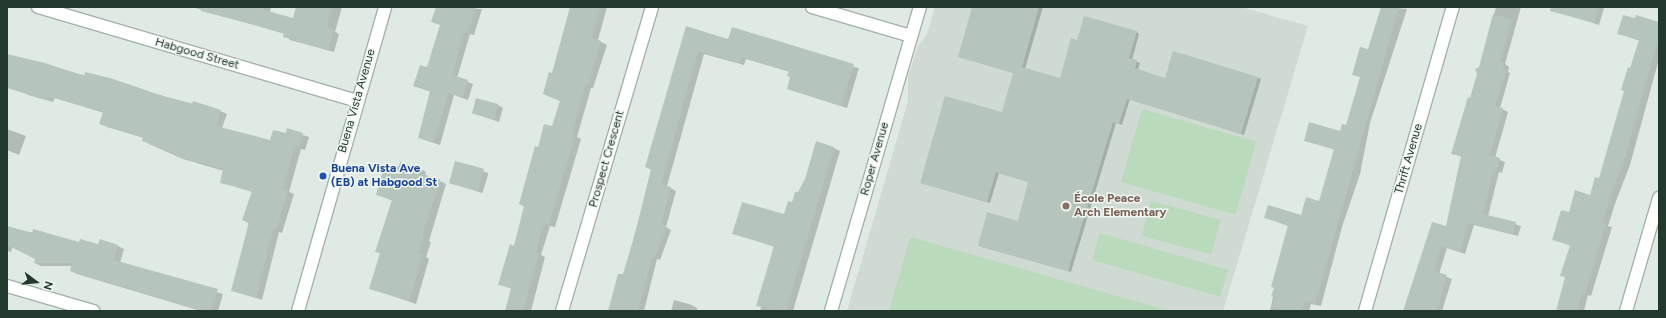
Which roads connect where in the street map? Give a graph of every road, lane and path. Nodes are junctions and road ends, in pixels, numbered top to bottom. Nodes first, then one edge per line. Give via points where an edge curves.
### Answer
1 (38, 7) edge
2 (385, 7) edge
3 (652, 7) edge
4 (812, 7) edge
5 (920, 7) edge
6 (1453, 7) edge
7 (912, 36) junction
8 (357, 101) junction
9 (1659, 198) edge
10 (7, 286) edge
11 (93, 311) edge
12 (298, 311) edge
13 (562, 311) edge
14 (831, 311) edge
15 (1366, 311) edge
16 (1626, 311) edge

1 - 8 street, Habgood Street
2 - 8 street, Buena Vista Avenue
3 - 13 street, Prospect Crescent
4 - 7 street
5 - 7 street, Roper Avenue
6 - 15 street, Thrift Avenue
7 - 14 street, Roper Avenue
8 - 12 street, Buena Vista Avenue
9 - 16 street
10 - 11 street

